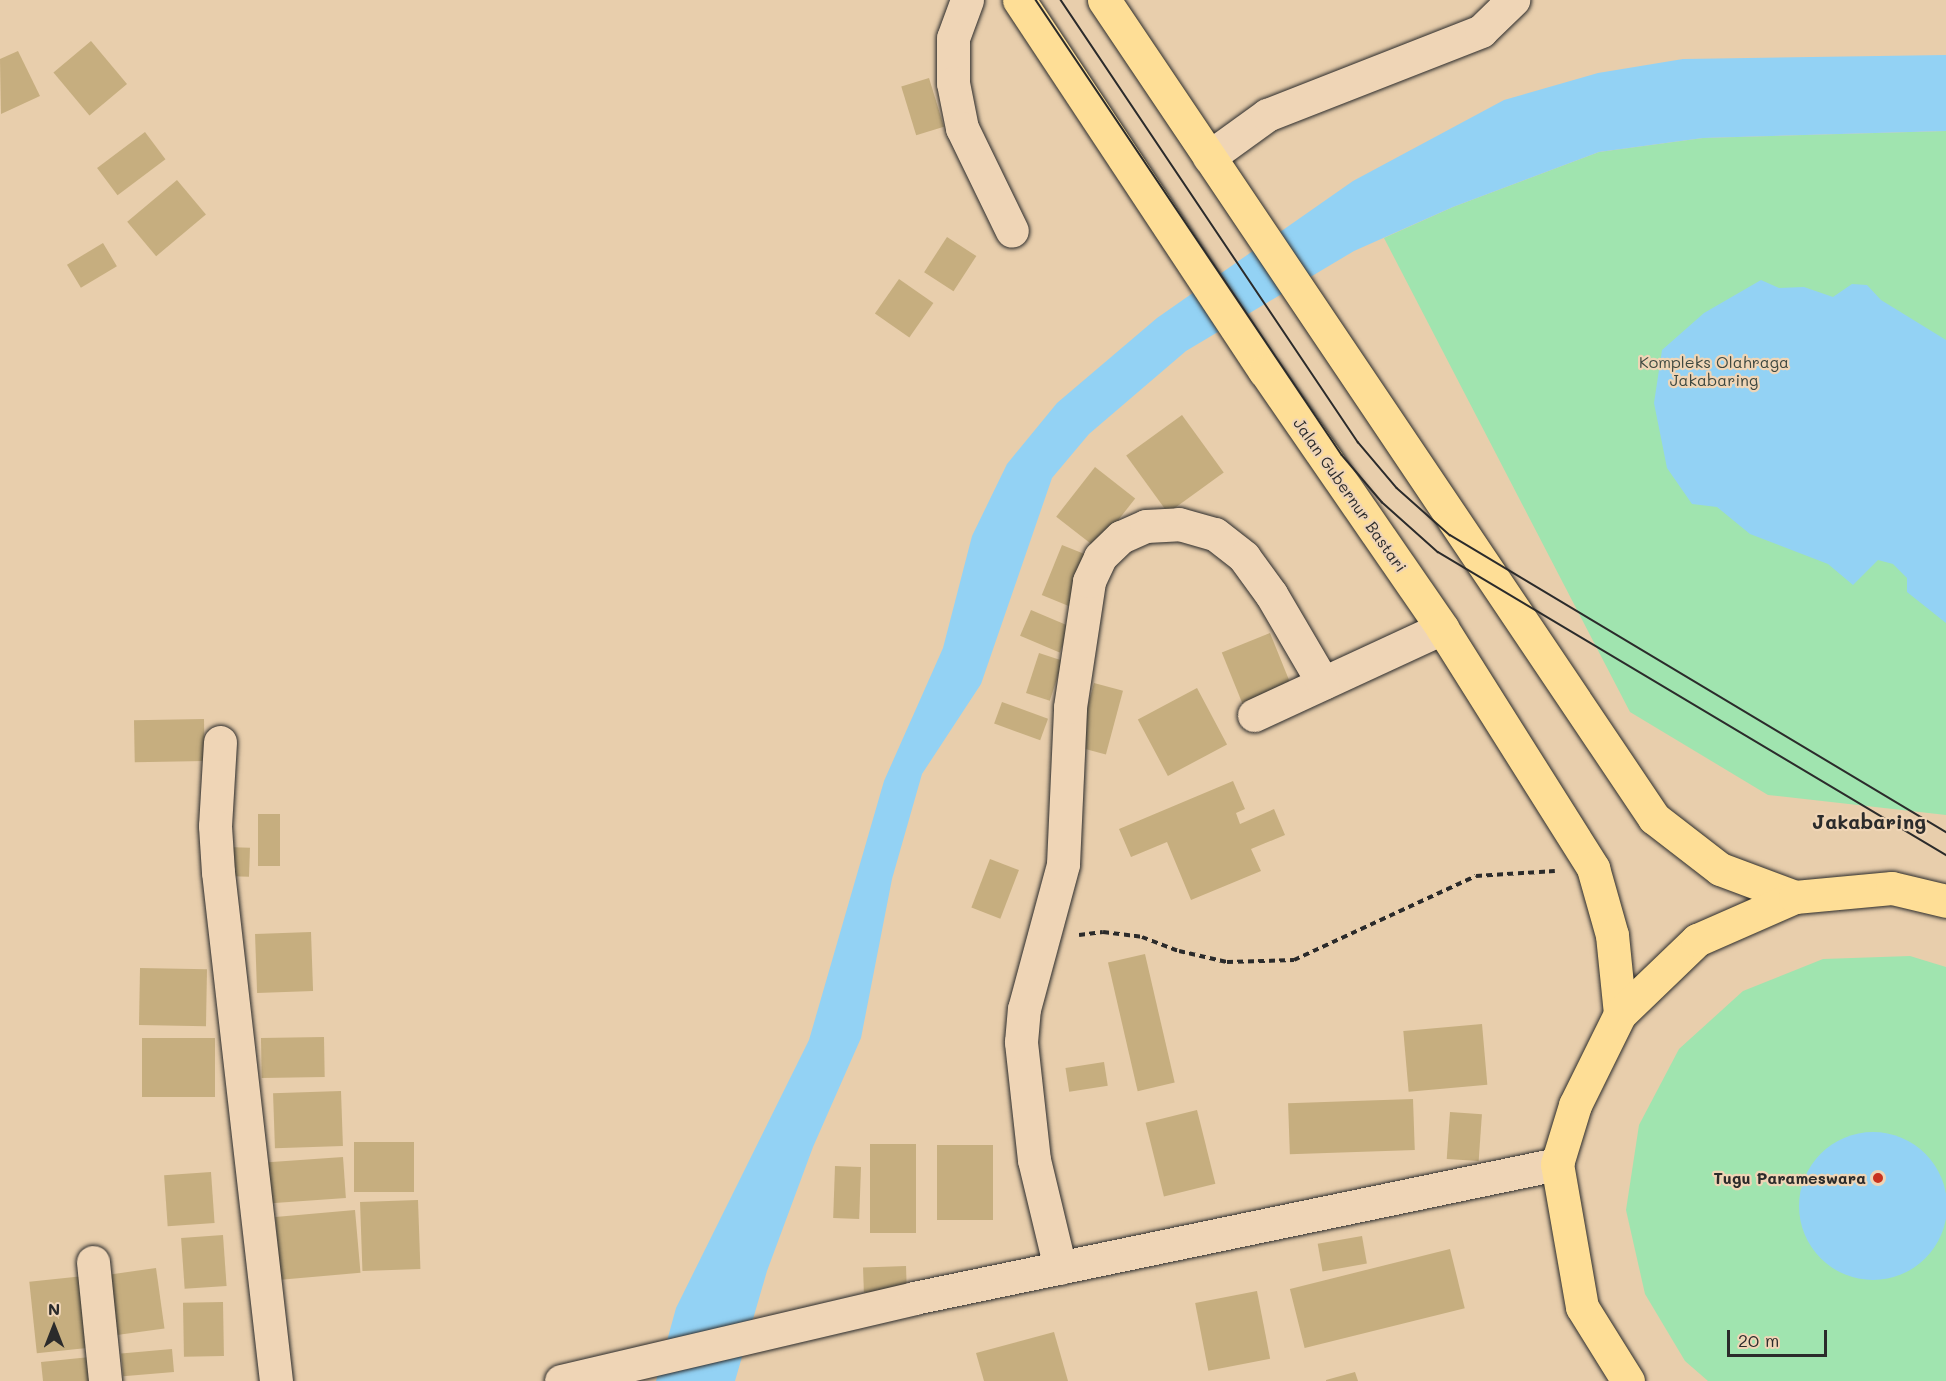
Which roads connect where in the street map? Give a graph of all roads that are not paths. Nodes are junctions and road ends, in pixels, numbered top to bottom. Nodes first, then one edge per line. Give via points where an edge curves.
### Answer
1 (967, 0) edge
2 (1019, 0) edge
3 (1104, 0) edge
4 (1513, 0) edge
5 (1209, 157) junction
6 (1012, 231) dead end
7 (1442, 628) junction
8 (1323, 682) junction
9 (1254, 715) dead end
10 (220, 742) dead end
11 (1795, 897) junction
12 (1946, 901) edge
13 (1620, 1014) junction
14 (1557, 1164) junction
15 (93, 1262) dead end
16 (1059, 1268) junction
17 (105, 1381) edge
18 (276, 1381) edge
19 (561, 1381) edge
20 (1628, 1381) edge

1 - 6 street via 953,38 953,83 962,128
2 - 7 highway, Jalan Gubernur Bastari via 1265,371
3 - 5 highway
4 - 5 street via 1481,31 1267,115
5 - 11 highway via 1654,818 1720,869
7 - 8 street
7 - 13 highway, Jalan Gubernur Bastari via 1593,868 1612,935
8 - 9 street
8 - 16 street via 1271,594 1244,557 1215,534 1179,524 1146,526 1121,537 1100,557 1089,581 1070,706 1064,864 1024,1009 1021,1042 1034,1160
10 - 18 street via 215,826 218,873
11 - 12 highway via 1892,888
11 - 13 highway via 1697,940
13 - 14 highway via 1575,1106
14 - 16 street
14 - 20 highway via 1582,1307
15 - 17 street
16 - 19 street

